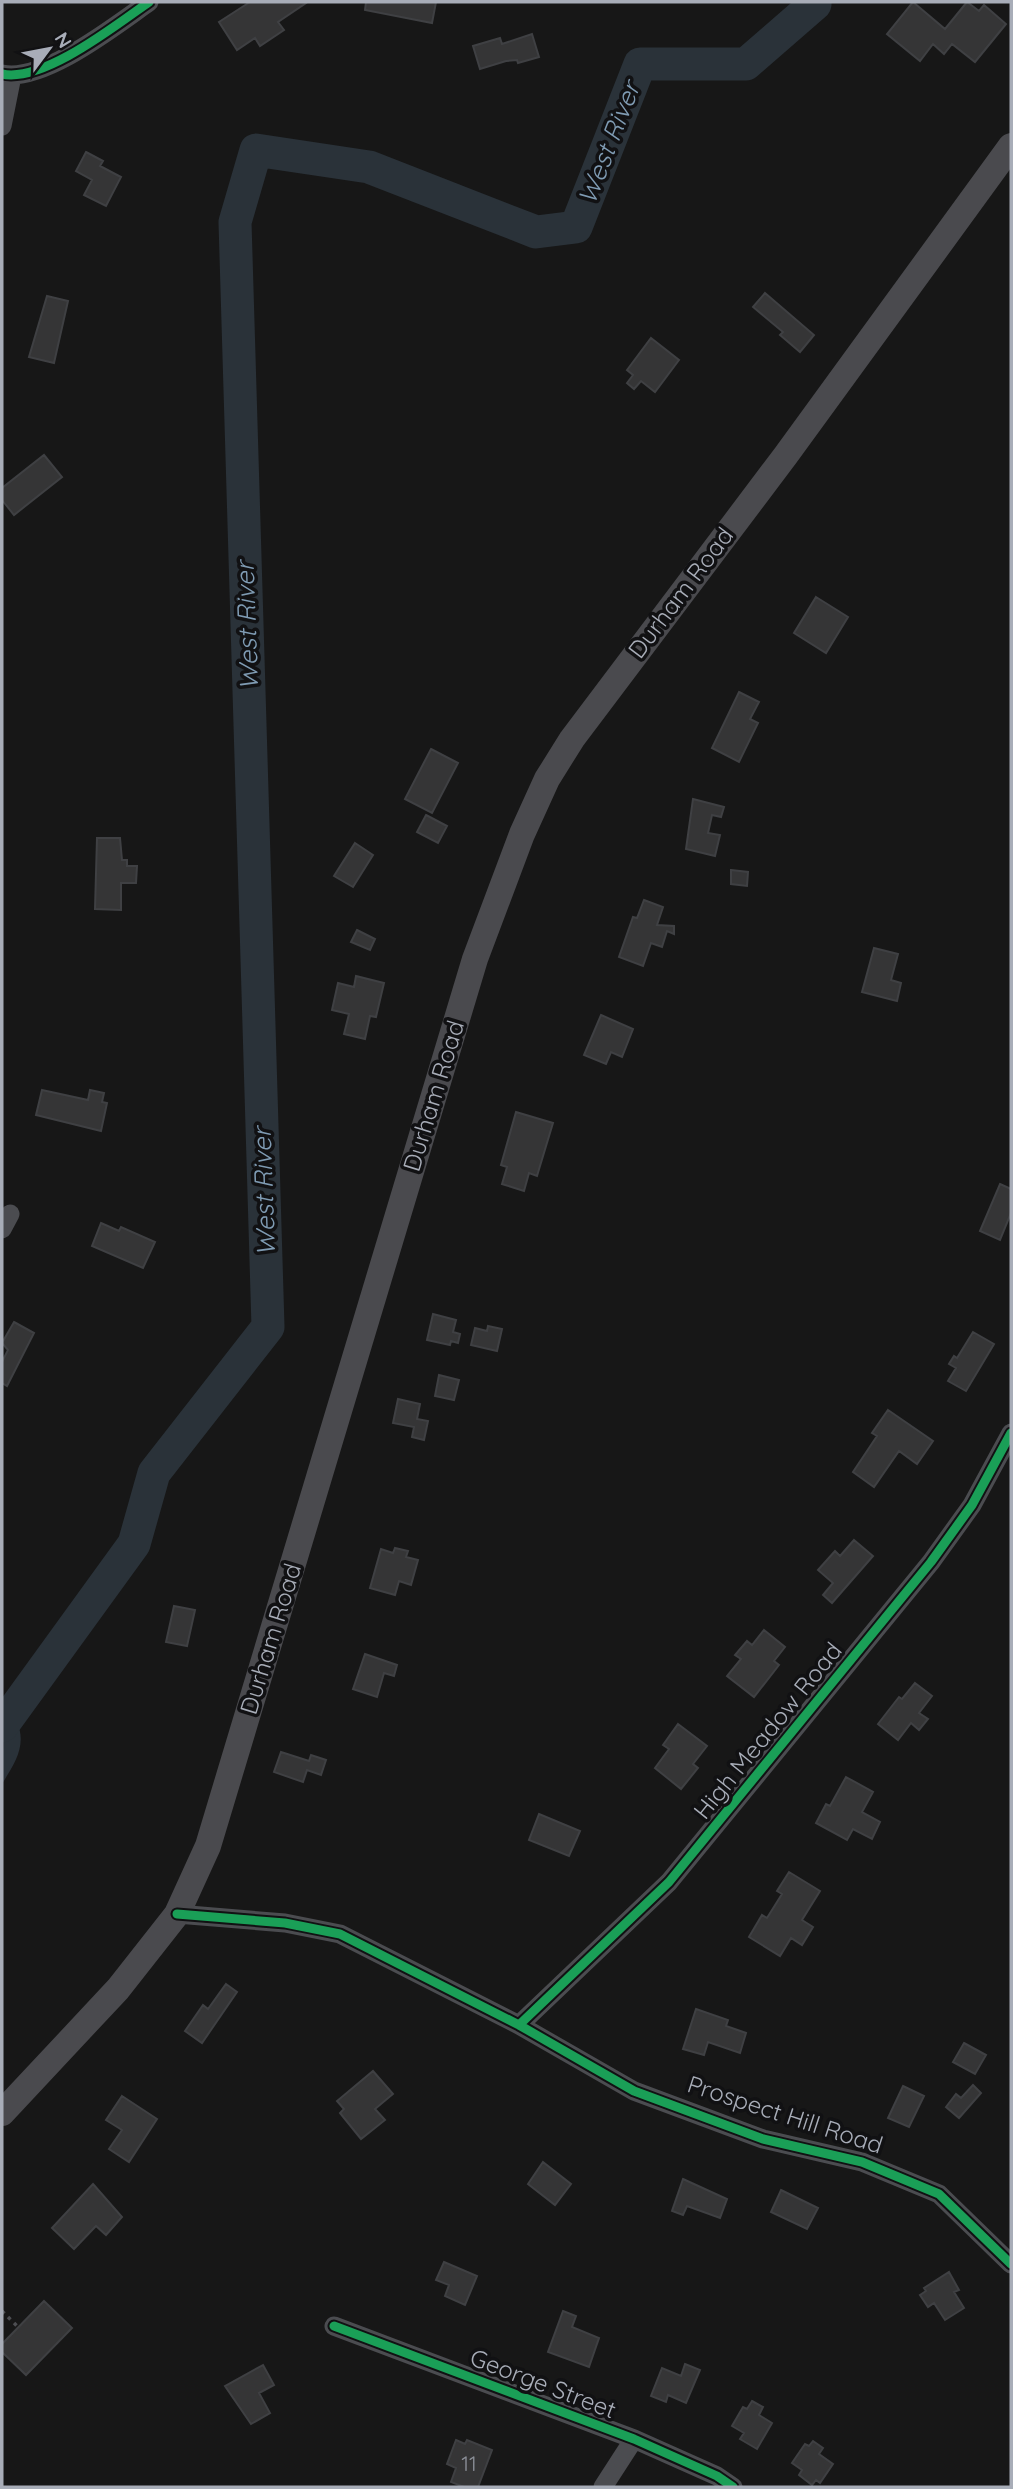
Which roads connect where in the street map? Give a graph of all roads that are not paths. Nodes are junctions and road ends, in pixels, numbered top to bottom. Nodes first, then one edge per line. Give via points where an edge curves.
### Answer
1 (149, 2) edge
2 (7, 75) edge
3 (2, 126) edge
4 (1011, 146) edge
5 (1011, 1433) edge
6 (177, 1914) junction
7 (519, 2025) junction
8 (2, 2113) edge
9 (1011, 2264) edge
10 (334, 2326) dead end
11 (634, 2439) junction
12 (603, 2487) edge
13 (733, 2487) edge

1 - 2 street via 67,58
2 - 3 street
4 - 6 main road, Durham Road via 786,455 594,706 547,779 509,865 475,960 210,1841
5 - 7 street, High Meadow Road via 972,1505 931,1562 669,1882
6 - 7 street, Prospect Hill Road via 285,1923 340,1934
6 - 8 main road, Durham Road via 118,1989
7 - 9 street, Prospect Hill Road via 634,2091 762,2139 862,2162 939,2194
10 - 11 street, George Street
11 - 12 street
11 - 13 street, George Street

